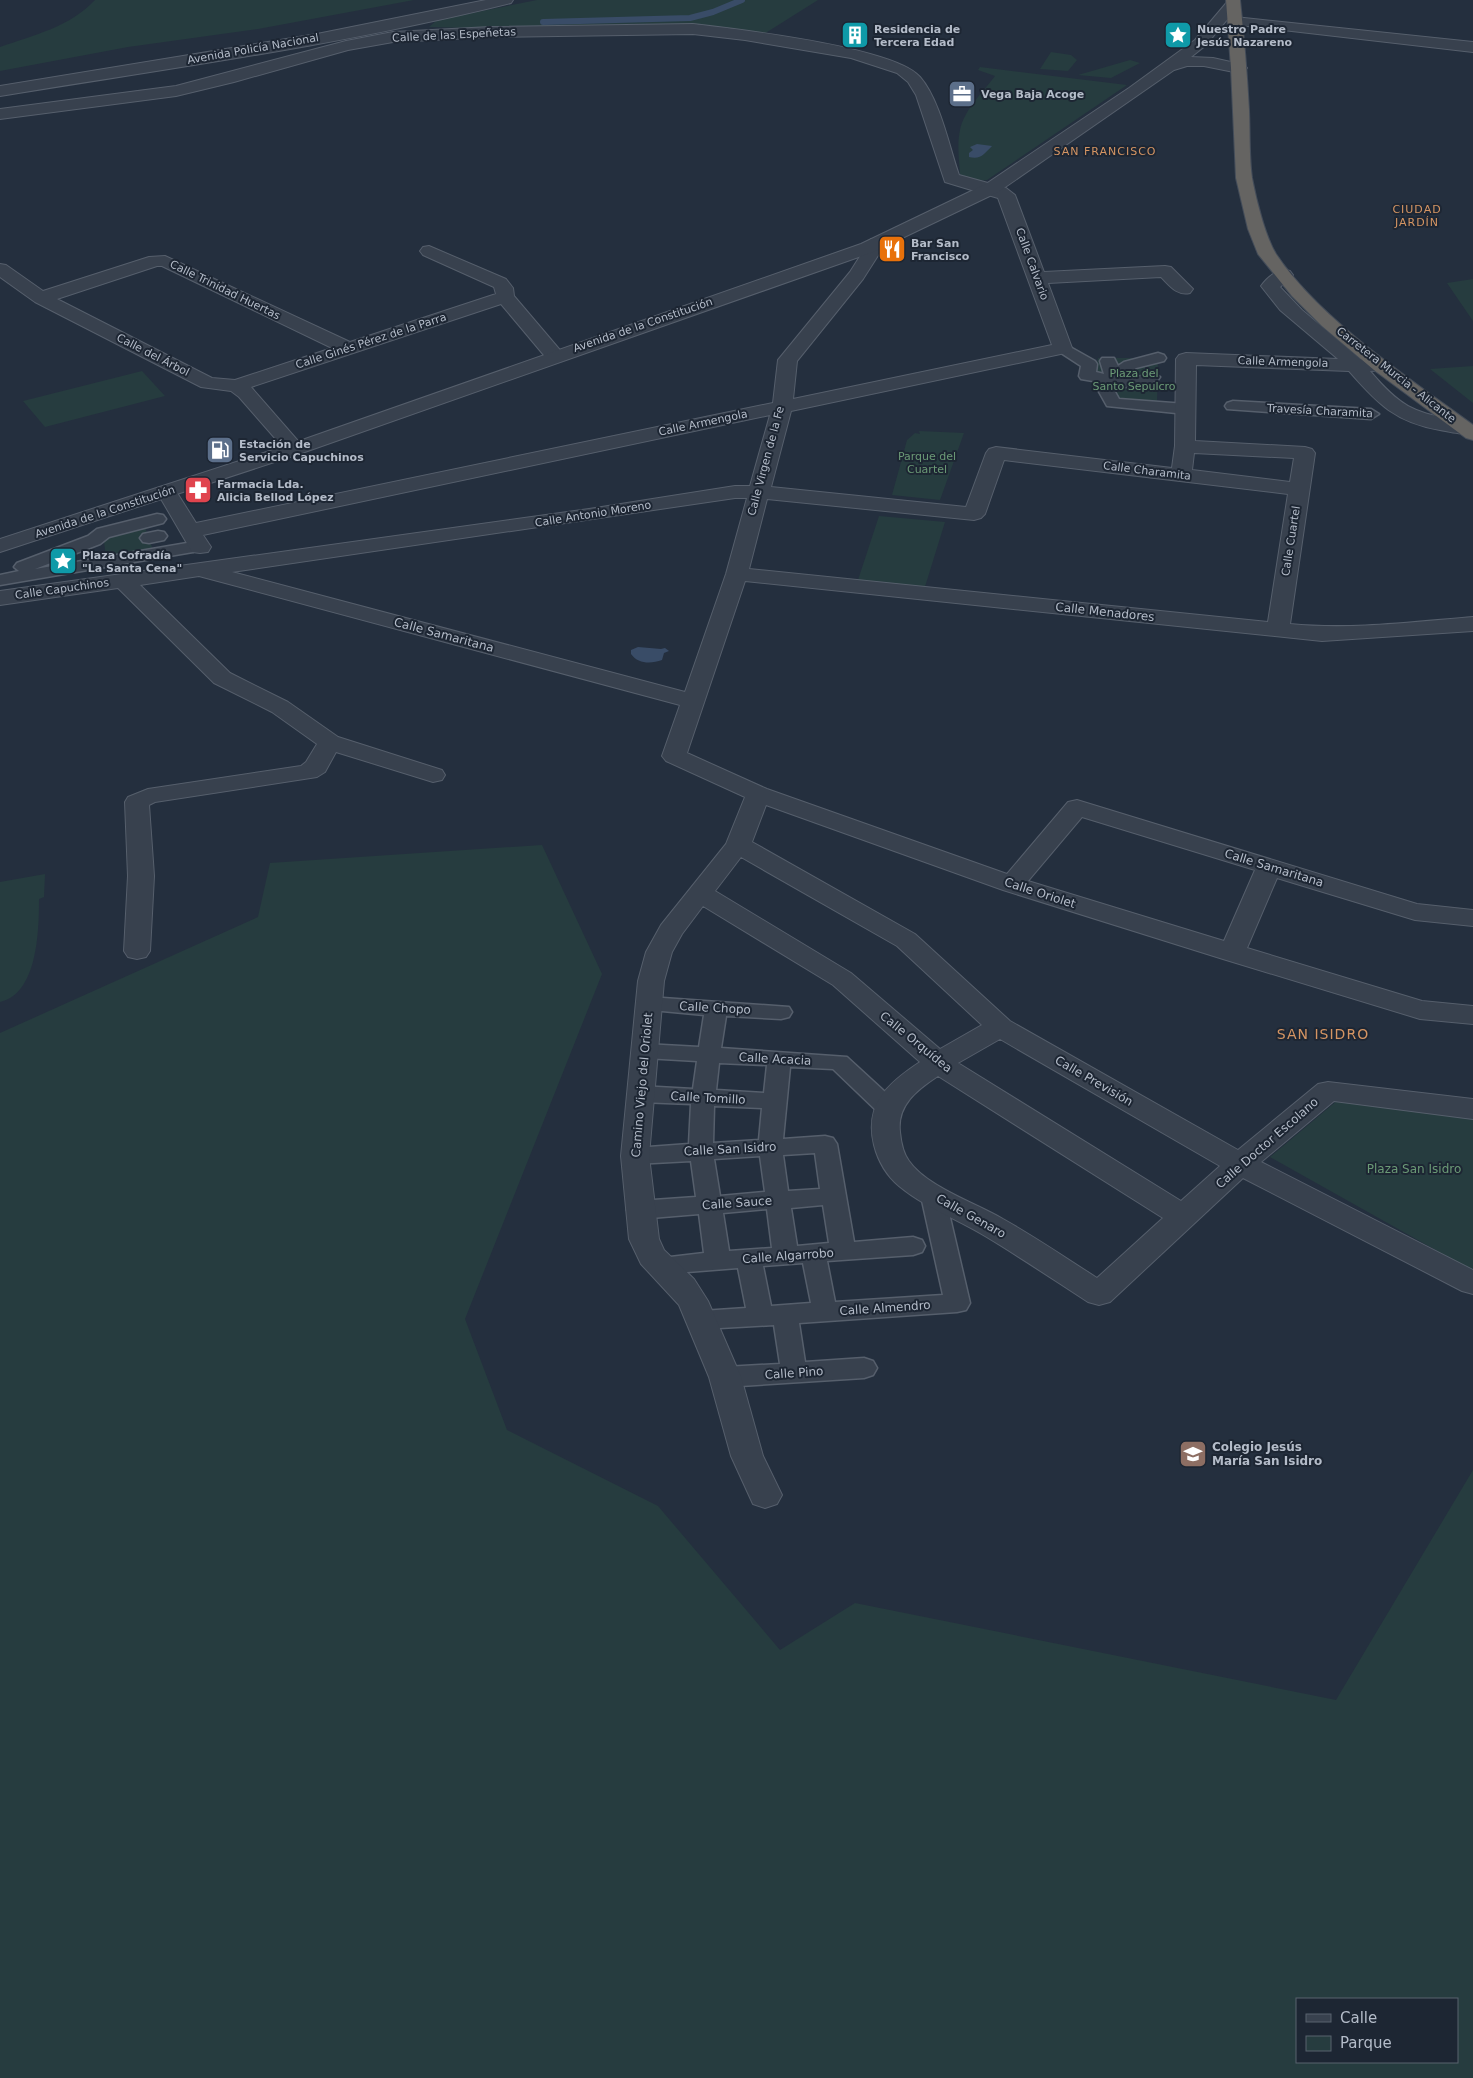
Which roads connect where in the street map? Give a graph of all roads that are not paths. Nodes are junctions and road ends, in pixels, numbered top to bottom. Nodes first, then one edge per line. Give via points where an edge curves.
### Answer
1 (459, 0) edge
2 (506, 0) edge
3 (1235, 2) edge
4 (1235, 21) junction
5 (1473, 47) edge
6 (1239, 68) junction
7 (1162, 70) junction
8 (0, 81) edge
9 (0, 91) edge
10 (0, 114) edge
11 (951, 178) junction
12 (992, 188) junction
13 (955, 207) junction
14 (878, 243) junction
15 (428, 251) dead end
16 (0, 269) edge
17 (1284, 275) junction
18 (1037, 278) junction
19 (1184, 289) dead end
20 (505, 297) junction
21 (41, 298) junction
22 (1063, 348) junction
23 (349, 349) junction
24 (555, 356) junction
25 (1158, 358) dead end
26 (1103, 360) dead end
27 (1354, 364) junction
28 (1380, 366) junction
29 (1152, 376) dead end
30 (1114, 379) dead end
31 (1134, 383) junction
32 (236, 386) junction
33 (782, 406) junction
34 (1233, 406) dead end
35 (1186, 410) junction
36 (1371, 414) joint
37 (1408, 415) junction
38 (1469, 431) edge
39 (1185, 446) junction
40 (295, 449) junction
41 (1181, 475) junction
42 (1299, 489) junction
43 (167, 492) junction
44 (758, 492) junction
45 (974, 514) joint
46 (0, 546) edge
47 (105, 546) dead end
48 (167, 552) junction
49 (196, 554) junction
50 (79, 567) junction
51 (737, 574) junction
52 (122, 580) junction
53 (7, 586) edge
54 (1473, 624) edge
55 (1278, 630) junction
56 (694, 701) junction
57 (330, 742) junction
58 (433, 774) dead end
59 (758, 794) junction
60 (738, 845) junction
61 (1269, 867) junction
62 (1012, 884) junction
63 (701, 894) junction
64 (1473, 918) edge
65 (137, 951) dead end
66 (1232, 953) junction
67 (649, 1004) junction
68 (716, 1008) junction
69 (781, 1012) dead end
70 (1473, 1015) edge
71 (1000, 1026) junction
72 (645, 1051) junction
73 (709, 1055) junction
74 (779, 1059) junction
75 (939, 1064) junction
76 (640, 1094) junction
77 (703, 1097) junction
78 (775, 1101) junction
79 (888, 1108) junction
80 (1473, 1109) edge
81 (770, 1147) junction
82 (701, 1151) junction
83 (634, 1156) junction
84 (1240, 1164) junction
85 (834, 1196) junction
86 (933, 1196) junction
87 (778, 1200) junction
88 (710, 1205) junction
89 (639, 1210) junction
90 (1184, 1217) junction
91 (914, 1246) dead end
92 (843, 1252) junction
93 (813, 1254) junction
94 (786, 1256) junction
95 (749, 1259) junction
96 (718, 1261) junction
97 (662, 1265) junction
98 (1473, 1283) edge
99 (1099, 1294) joint
100 (825, 1312) junction
101 (773, 1316) junction
102 (702, 1320) junction
103 (864, 1368) dead end
104 (794, 1373) junction
105 (725, 1377) junction
106 (765, 1495) dead end

1 - 8 street, Avenida Policía Nacional
2 - 9 street, Avenida Policía Nacional via 270,46
3 - 4 highway, Carretera Murcia - Alicante
3 - 7 street, Avenida de la Constitución via 1200,43
4 - 5 street
4 - 6 highway, Carretera Murcia - Alicante
6 - 7 street via 1202,61 1182,62
6 - 17 highway, Carretera Murcia - Alicante via 1244,178 1267,254
7 - 12 street, Avenida de la Constitución
10 - 11 street, Calle de las Espeñetas via 176,90 346,46 420,35 667,28 745,35 884,62 914,78 924,95
11 - 12 street via 964,184
11 - 13 street via 949,192
12 - 13 street, Avenida de la Constitución
12 - 18 street, Calle Calvario via 1006,195
13 - 14 street, Avenida de la Constitución
14 - 24 street, Avenida de la Constitución
14 - 33 street, Calle Virgen de la Fe via 857,275 788,360
15 - 20 street via 494,279 504,288
16 - 21 street, Calle del Árbol
17 - 27 street via 1270,286 1276,295
17 - 28 highway, Carretera Murcia - Alicante via 1329,322
18 - 19 street via 1165,271
18 - 22 street, Calle Calvario
20 - 23 street, Calle Ginés Pérez de la Parra
20 - 24 street
21 - 23 street, Calle Trinidad Huertas via 155,261 165,261
21 - 32 street, Calle del Árbol via 208,383
22 - 31 street via 1089,364 1087,376 1099,377 1113,403
22 - 33 street, Calle Armengola
23 - 32 street, Calle Ginés Pérez de la Parra
24 - 40 street, Avenida de la Constitución
25 - 31 street
26 - 31 street via 1113,377
27 - 28 street, Calle Armengola
27 - 35 street, Calle Armengola via 1186,359
27 - 37 street via 1373,387
28 - 38 highway, Carretera Murcia - Alicante
29 - 31 street
30 - 31 street
31 - 35 street via 1155,406
32 - 40 street via 246,393
33 - 44 street, Calle Virgen de la Fe
33 - 49 street, Calle Armengola
34 - 36 street, Travesía Charamita
35 - 39 street
36 - 37 street, Travesía Charamita
37 - 38 street
39 - 41 street
39 - 42 street, Calle Cuartel via 1305,454
40 - 43 street, Avenida de la Constitución
41 - 42 street, Calle Charamita
41 - 45 street, Calle Charamita via 996,454
42 - 55 street, Calle Cuartel
43 - 46 street, Avenida de la Constitución
43 - 49 street
44 - 45 street, Calle Antonio Moreno
44 - 49 street, Calle Antonio Moreno via 710,496 590,515
44 - 51 street, Calle Virgen de la Fe
47 - 50 street
48 - 49 street
48 - 50 street
48 - 53 street via 153,528 122,527 103,533 94,540 30,558
49 - 52 street, Calle Capuchinos
49 - 56 street, Calle Samaritana
50 - 53 street
51 - 55 street, Calle Menadores
51 - 56 street, Calle Virgen de la Fe
52 - 53 street, Calle Capuchinos
52 - 57 street via 222,678 280,707
54 - 55 street, Calle Menadores via 1351,634
56 - 59 street, Calle Oriolet via 674,756
57 - 58 street
57 - 65 street via 316,767 308,772 148,796 137,802 141,876
59 - 60 street, Camino Viejo del Oriolet
59 - 62 street, Calle Oriolet
60 - 63 street, Camino Viejo del Oriolet
60 - 71 street, Calle Previsión via 906,940
61 - 62 street, Calle Samaritana via 1076,808
61 - 64 street, Calle Samaritana via 1415,912
61 - 66 street
62 - 66 street, Calle Oriolet
63 - 67 street, Camino Viejo del Oriolet via 670,931 659,952
63 - 75 street, Calle Orquídea via 842,979
66 - 70 street, Calle Oriolet via 1420,1010
67 - 68 street, Calle Chopo
67 - 72 street, Camino Viejo del Oriolet
68 - 69 street, Calle Chopo
68 - 73 street
71 - 75 street
71 - 84 street, Calle Previsión
72 - 73 street, Calle Acacia
72 - 76 street, Camino Viejo del Oriolet
73 - 74 street, Calle Acacia
73 - 77 street
74 - 78 street
74 - 79 street, Calle Acacia via 839,1062
75 - 79 street via 911,1081
75 - 90 street, Calle Orquídea
76 - 77 street, Calle Tomillo
76 - 83 street, Camino Viejo del Oriolet
77 - 78 street, Calle Tomillo
77 - 82 street
78 - 81 street
79 - 86 street, Calle Genaro via 886,1143 891,1157 899,1169
80 - 84 street, Calle Doctor Escolano via 1328,1091
81 - 82 street, Calle San Isidro
81 - 85 street, Calle San Isidro via 825,1144
81 - 87 street
82 - 83 street, Calle San Isidro
82 - 88 street
83 - 89 street, Camino Viejo del Oriolet
84 - 90 street, Calle Doctor Escolano
84 - 98 street, Calle Previsión
85 - 87 street, Calle Sauce
85 - 92 street
86 - 99 street, Calle Genaro via 982,1219
86 - 100 street, Calle Almendro via 957,1304
87 - 88 street, Calle Sauce
87 - 94 street
88 - 89 street, Calle Sauce
88 - 96 street
89 - 97 street, Camino Viejo del Oriolet via 644,1240 652,1256
90 - 99 street, Calle Doctor Escolano
91 - 92 street, Calle Algarrobo
92 - 93 street, Calle Algarrobo
93 - 94 street, Calle Algarrobo
93 - 100 street
94 - 95 street, Calle Algarrobo
95 - 96 street, Calle Algarrobo
95 - 101 street
96 - 97 street, Calle Algarrobo
97 - 102 street, Camino Viejo del Oriolet via 693,1301
100 - 101 street, Calle Almendro
101 - 102 street, Calle Almendro
101 - 104 street
102 - 105 street, Camino Viejo del Oriolet
103 - 104 street, Calle Pino
104 - 105 street, Calle Pino
105 - 106 street, Camino Viejo del Oriolet via 747,1456

